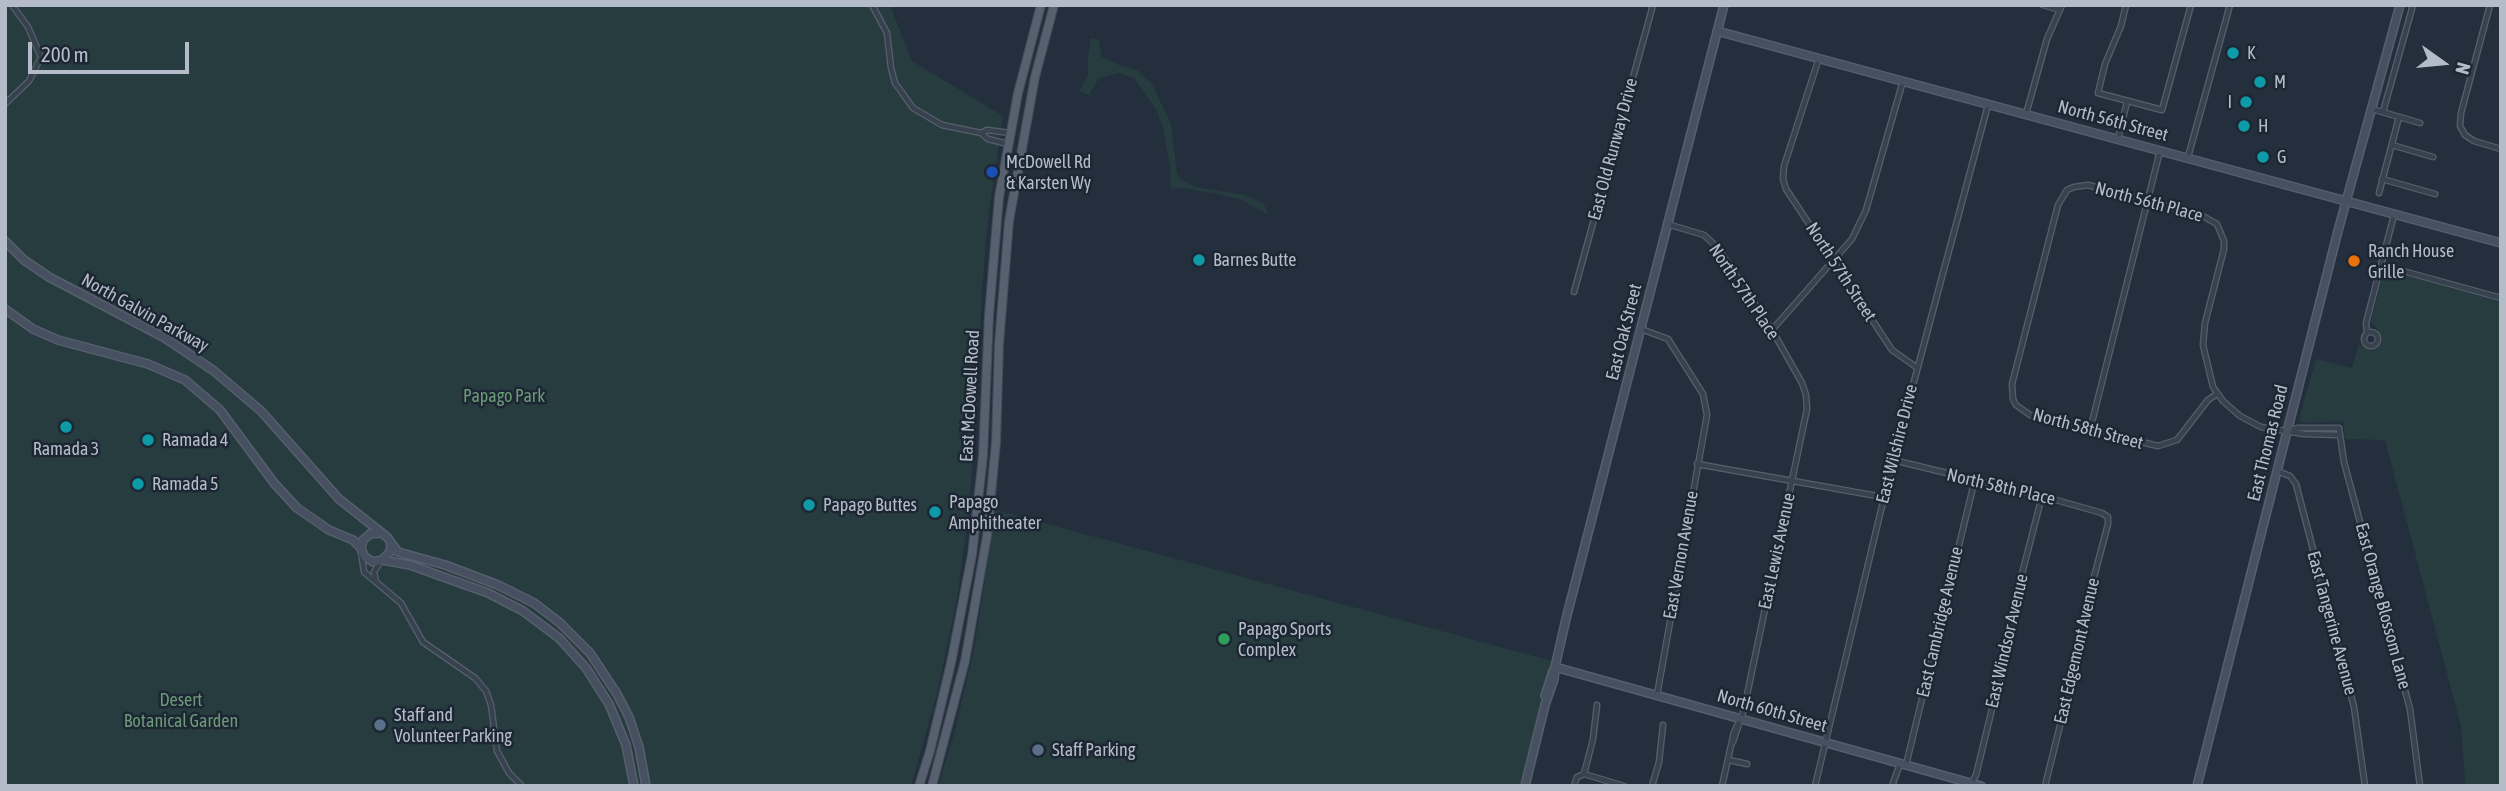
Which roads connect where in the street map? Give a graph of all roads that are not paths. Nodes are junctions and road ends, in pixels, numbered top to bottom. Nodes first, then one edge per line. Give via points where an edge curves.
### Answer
1 (12, 5) edge
2 (872, 5) edge
3 (1041, 5) edge
4 (1054, 5) edge
5 (1653, 5) edge
6 (1724, 5) edge
7 (2043, 5) edge
8 (2126, 5) edge
9 (2191, 5) edge
10 (2230, 5) edge
11 (2400, 5) edge
12 (2413, 5) edge
13 (2490, 5) edge
14 (2061, 8) edge
15 (1717, 31) junction
16 (1819, 58) junction
17 (1903, 81) junction
18 (2127, 102) junction
19 (5, 104) edge
20 (1989, 104) junction
21 (2371, 108) junction
22 (2384, 111) junction
23 (2026, 114) junction
24 (2399, 117) junction
25 (2420, 123) dead end
26 (981, 133) junction
27 (1010, 133) junction
28 (2118, 139) junction
29 (1008, 144) junction
30 (2392, 145) junction
31 (2501, 149) edge
32 (2160, 150) junction
33 (2188, 157) junction
34 (2433, 157) dead end
35 (2382, 179) junction
36 (2379, 193) dead end
37 (2435, 194) dead end
38 (2148, 201) junction
39 (2346, 202) junction
40 (2394, 215) junction
41 (1009, 218) junction
42 (1667, 223) junction
43 (5, 241) edge
44 (2501, 243) edge
45 (1834, 261) junction
46 (2381, 265) junction
47 (1574, 292) dead end
48 (2501, 298) edge
49 (5, 309) edge
50 (1641, 329) junction
51 (1772, 330) junction
52 (2368, 333) dead end
53 (1916, 367) junction
54 (1802, 383) joint
55 (2217, 394) junction
56 (2016, 405) joint
57 (2090, 430) junction
58 (2287, 431) junction
59 (2340, 435) junction
60 (1893, 460) junction
61 (1697, 464) junction
62 (2277, 471) junction
63 (1975, 479) junction
64 (1792, 481) junction
65 (2042, 496) junction
66 (1884, 497) junction
67 (2108, 517) joint
68 (384, 534) junction
69 (391, 543) junction
70 (361, 549) junction
71 (382, 561) junction
72 (376, 583) junction
73 (1555, 667) junction
74 (1657, 695) junction
75 (1597, 705) dead end
76 (1741, 719) junction
77 (1663, 724) dead end
78 (1826, 742) junction
79 (1729, 760) junction
80 (1747, 764) dead end
81 (1903, 764) junction
82 (1584, 774) junction
83 (1971, 784) edge
84 (522, 786) edge
85 (634, 786) edge
86 (646, 786) edge
87 (919, 786) edge
88 (932, 786) edge
89 (1525, 786) edge
90 (1574, 786) edge
91 (1624, 786) edge
92 (1652, 786) edge
93 (1722, 786) edge
94 (1815, 786) edge
95 (1892, 786) edge
96 (1981, 786) edge
97 (2045, 786) edge
98 (2197, 786) edge
99 (2365, 786) edge
100 (2420, 786) edge

1 - 19 street via 41,57 29,81
2 - 26 street via 887,33 895,83 913,108 942,125
3 - 27 main road, East McDowell Road
4 - 41 main road, East McDowell Road via 1035,77
5 - 47 street, East Old Runway Drive
6 - 15 main road, East Oak Street
7 - 14 street
8 - 18 street via 2098,93
9 - 18 street via 2162,110
10 - 33 street
11 - 21 main road, East Thomas Road
12 - 22 street
13 - 31 street via 2460,126 2474,141
14 - 23 street via 2047,39
15 - 16 main road, North 56th Street
15 - 42 main road, East Oak Street
16 - 17 main road, North 56th Street
16 - 45 street, North 57th Street via 1783,179
17 - 20 main road, North 56th Street
17 - 45 street via 1866,210 1852,239
18 - 28 street
20 - 23 main road, North 56th Street
20 - 53 street, East Wilshire Drive
21 - 22 street
21 - 39 main road, East Thomas Road
22 - 24 street
23 - 28 main road, North 56th Street
24 - 25 street
24 - 30 street
26 - 27 street
26 - 29 street
27 - 29 main road, East McDowell Road
27 - 41 main road via 1016,147 1006,211
28 - 32 main road, North 56th Street
29 - 87 main road, East McDowell Road via 992,278 976,532 951,663
30 - 34 street
30 - 35 street
32 - 33 main road, North 56th Street
32 - 38 street
33 - 39 main road, North 56th Street
35 - 36 street
35 - 37 street
38 - 55 street, North 56th Place via 2206,216 2220,229 2224,249 2203,345
38 - 56 street, North 56th Place via 2088,186 2064,193 2012,384
38 - 57 street
39 - 40 main road, North 56th Street
39 - 58 main road, East Thomas Road
40 - 44 main road, North 56th Street
40 - 46 street
41 - 88 main road, East McDowell Road via 987,536 964,661
42 - 50 main road, East Oak Street
42 - 51 street, North 57th Place via 1704,235 1718,248
43 - 68 main road, North Galvin Parkway via 49,278 165,338 214,371 269,420 339,499
45 - 51 street
45 - 53 street, North 57th Street via 1892,350
46 - 48 street
46 - 52 street
49 - 70 main road via 58,340 148,364 185,380 220,410 297,508
50 - 61 street, East Vernon Avenue via 1668,339 1703,394 1707,415
50 - 73 main road, East Oak Street
51 - 54 street, North 57th Place
53 - 60 street, East Wilshire Drive
54 - 64 street, East Lewis Avenue via 1807,409
55 - 57 street, North 58th Street via 2183,435 2162,446
55 - 58 street via 2251,423
56 - 57 street, North 58th Street via 2030,415
58 - 59 street
58 - 59 street, East Orange Blossom Lane via 2339,428
58 - 62 main road, East Thomas Road
59 - 100 street, East Orange Blossom Lane via 2410,709
60 - 63 street, North 58th Place
60 - 66 street, East Wilshire Drive
61 - 64 street
61 - 74 street, East Vernon Avenue
62 - 98 main road, East Thomas Road
62 - 99 street, East Tangerine Avenue via 2293,478 2297,489 2352,699
63 - 65 street, North 58th Place
63 - 81 street, East Cambridge Avenue
64 - 66 street
64 - 76 street, East Lewis Avenue
65 - 67 street, North 58th Place
65 - 83 street, East Windsor Avenue
66 - 78 street, East Wilshire Drive
67 - 97 street, East Edgemont Avenue
68 - 69 main road
68 - 70 main road via 370,534
69 - 71 main road
69 - 86 main road via 403,554 454,567 515,592 571,633 605,673 621,701 639,747
70 - 71 main road via 369,560
70 - 72 street via 362,569
71 - 72 street via 374,572
71 - 85 main road via 410,565 488,593 523,611 559,638 610,704 626,745
72 - 84 street via 401,603 428,646 475,678 486,691 497,751
73 - 74 main road, North 60th Street
73 - 89 main road, East Oak Street
74 - 76 main road, North 60th Street
75 - 82 street
76 - 78 main road, North 60th Street
76 - 79 street, East Lewis Avenue
77 - 92 street
78 - 81 main road, North 60th Street
78 - 94 street, East Wilshire Drive
79 - 80 street
79 - 93 street, East Lewis Avenue
81 - 83 main road, North 60th Street
81 - 95 street, East Cambridge Avenue
82 - 90 street
82 - 91 street
83 - 96 main road, North 60th Street

